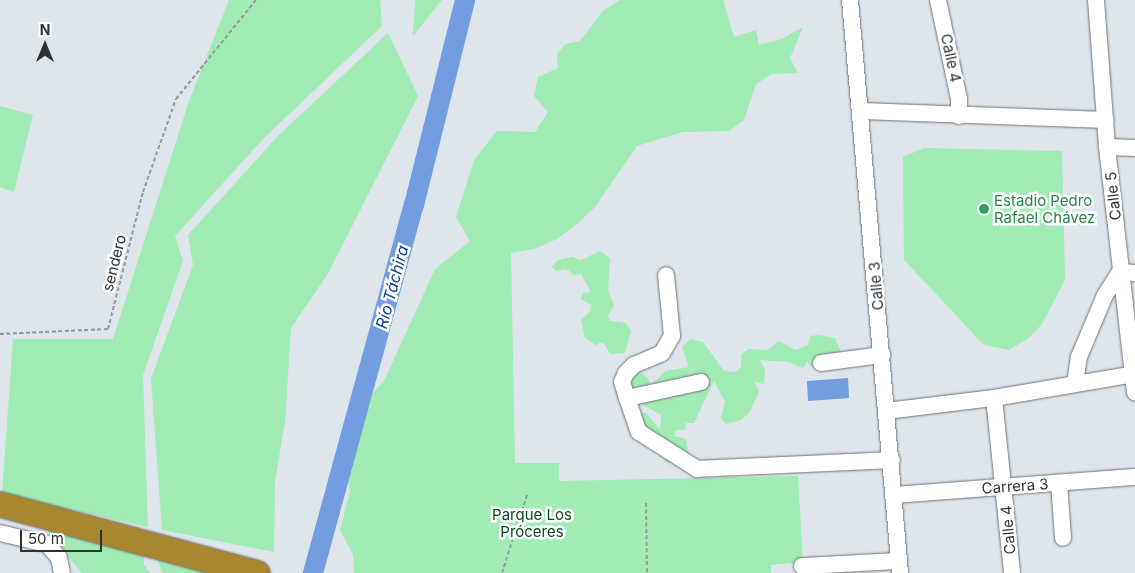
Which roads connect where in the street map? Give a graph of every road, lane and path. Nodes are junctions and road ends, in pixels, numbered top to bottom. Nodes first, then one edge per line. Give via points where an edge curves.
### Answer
1 (256, 0) edge
2 (850, 0) edge
3 (938, 0) edge
4 (1096, 0) edge
5 (862, 111) junction
6 (959, 116) junction
7 (1106, 120) junction
8 (1108, 147) junction
9 (1135, 148) edge
10 (1127, 272) edge
11 (666, 275) dead end
12 (0, 334) edge
13 (882, 356) junction
14 (821, 363) dead end
15 (1134, 374) junction
16 (701, 382) dead end
17 (1075, 384) junction
18 (1135, 392) edge
19 (627, 398) junction
20 (994, 398) junction
21 (886, 411) junction
22 (892, 460) junction
23 (1135, 478) edge
24 (1059, 483) junction
25 (1004, 487) junction
26 (527, 495) dead end
27 (895, 495) junction
28 (646, 503) dead end
29 (8, 506) edge
30 (0, 533) edge
31 (1063, 538) dead end
32 (802, 566) dead end
33 (900, 567) edge
34 (881, 568) edge
35 (62, 573) edge
36 (257, 573) edge
37 (502, 573) edge
38 (647, 573) edge
39 (1012, 573) edge

1 - 12 path, sendero via 176,99 143,192 108,329
2 - 5 street, Calle 3
3 - 6 street, Calle 4 via 959,99
4 - 7 street, Calle 5
5 - 6 street
5 - 13 street, Calle 3
6 - 7 street
7 - 8 street, Calle 5
8 - 9 street
8 - 10 street, Calle 5
10 - 15 street, Calle 5
10 - 17 street via 1105,295 1079,357
11 - 19 street via 672,336 662,353 634,365 626,373 622,382
13 - 14 street
13 - 21 street, Calle 3
15 - 17 street
15 - 18 street, Calle 5
16 - 19 street
17 - 20 street
19 - 22 street via 638,432 697,469
20 - 21 street
20 - 25 street, Calle 4
21 - 22 street, Calle 3
22 - 27 street, Calle 3
23 - 24 street, Carrera 3
24 - 25 street, Carrera 3
24 - 31 street
25 - 27 street, Carrera 3
25 - 39 street, Calle 4
26 - 37 path
27 - 33 street, Calle 3
28 - 38 path
29 - 36 highway
30 - 35 street via 47,544 59,558
32 - 34 street
33 - 34 street

